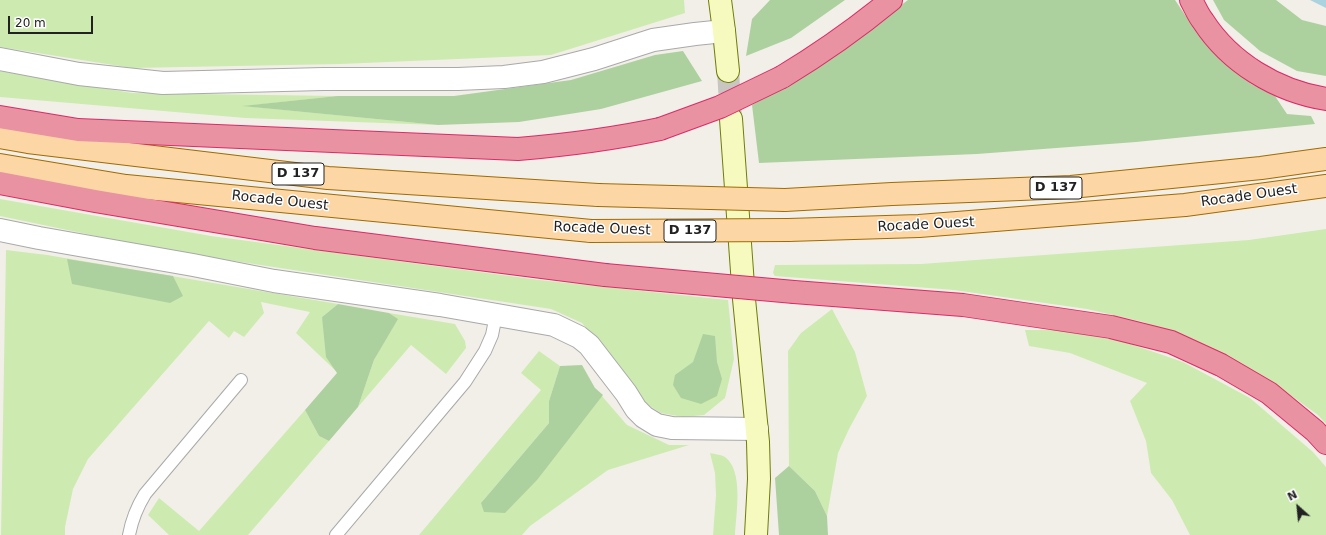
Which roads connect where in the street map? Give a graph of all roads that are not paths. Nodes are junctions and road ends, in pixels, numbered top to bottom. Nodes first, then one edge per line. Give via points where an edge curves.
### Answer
1 (720, 0) edge
2 (891, 0) edge
3 (1191, 0) edge
4 (724, 31) junction
5 (0, 59) edge
6 (728, 71) tunnel mouth
7 (1326, 99) edge
8 (0, 117) edge
9 (731, 119) tunnel mouth
10 (0, 137) edge
11 (1326, 159) edge
12 (0, 165) edge
13 (0, 183) edge
14 (1326, 186) edge
15 (0, 230) edge
16 (496, 315) junction
17 (241, 380) dead end
18 (757, 429) junction
19 (1326, 443) edge
20 (129, 535) edge
21 (336, 535) edge
22 (756, 535) edge

1 - 4 street
2 - 8 highway, bridge via 801,65 720,107 660,129 570,144 518,149 78,130
3 - 7 highway via 1203,22 1219,42 1256,73 1284,87
4 - 5 street via 653,40 543,72 458,79 163,83 79,74
4 - 6 street
9 - 18 street via 744,299
10 - 11 main road, Rocade Ouest / D 137, bridge via 328,178 598,195 785,200 1071,187
12 - 14 main road, Rocade Ouest / D 137, bridge via 126,186 591,231 788,230 919,226 1177,206
13 - 19 highway, bridge via 315,238 605,275 963,305 1111,327 1171,342 1221,365 1269,394
15 - 16 street via 274,281
16 - 18 street via 554,325 579,337 589,345 636,409 657,425 672,428
16 - 21 lane via 492,335 485,351 465,382
17 - 20 lane via 145,494 131,520
18 - 22 street

